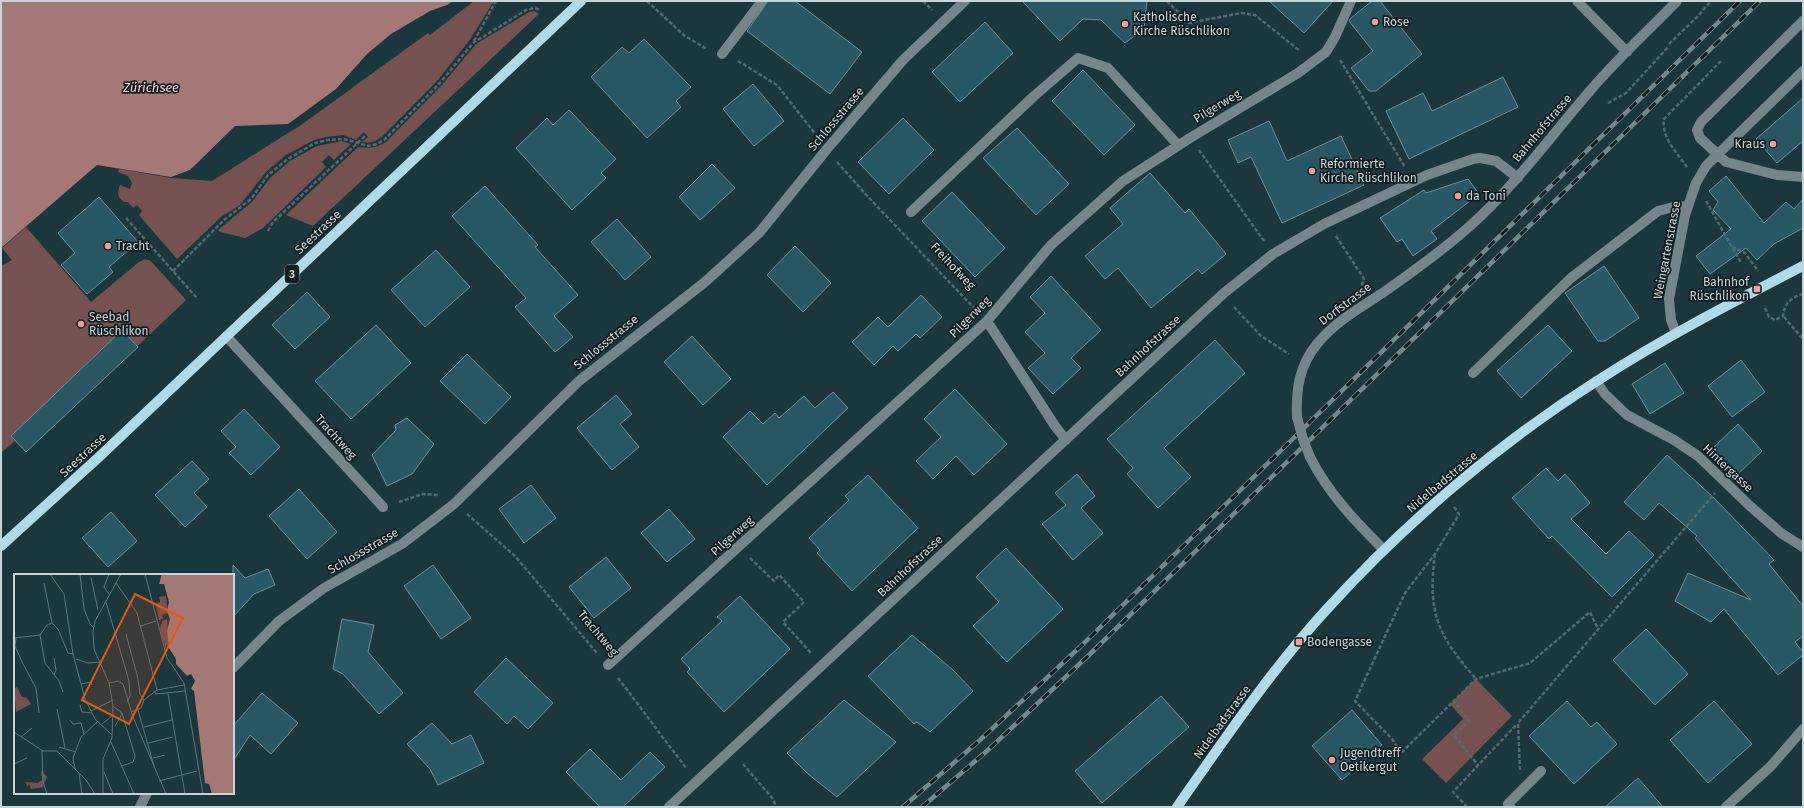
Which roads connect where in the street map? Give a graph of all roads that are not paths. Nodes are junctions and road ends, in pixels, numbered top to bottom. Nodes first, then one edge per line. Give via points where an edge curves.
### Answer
1 (581, 1) edge
2 (762, 1) edge
3 (965, 1) edge
4 (1351, 1) edge
5 (1577, 1) edge
6 (1677, 1) edge
7 (1803, 21) edge
8 (1627, 52) junction
9 (722, 54) road end
10 (1803, 71) edge
11 (1178, 145) junction
12 (1717, 155) junction
13 (1803, 177) edge
14 (1518, 178) junction
15 (1687, 207) junction
16 (911, 212) dead end
17 (1803, 266) edge
18 (987, 321) junction
19 (1676, 333) junction
20 (227, 337) junction
21 (1473, 373) dead end
22 (1596, 381) junction
23 (1066, 440) junction
24 (383, 507) road end
25 (1, 546) edge
26 (1803, 548) edge
27 (1384, 550) junction
28 (608, 665) road end
29 (234, 667) edge
30 (1803, 729) edge
31 (1541, 771) dead end
32 (146, 794) edge
33 (140, 807) edge
34 (669, 807) edge
35 (1177, 807) edge
36 (1510, 807) edge
37 (1726, 807) edge

1 - 20 main road, Seestrasse / 3
2 - 9 street
3 - 29 street, Schlossstrasse via 903,60 759,233 705,282 579,381 454,504 402,544 324,588 279,621
4 - 11 street, Pilgerweg via 1326,52 1298,73
5 - 8 street
6 - 8 street, Bahnhofstrasse
7 - 12 street via 1700,122 1697,130 1700,138
8 - 14 street, Bahnhofstrasse via 1590,91
10 - 12 street, Weingartenstrasse
11 - 16 street via 1108,68 1078,58
11 - 18 street, Pilgerweg via 1123,181 1051,245
12 - 13 street via 1726,162 1777,175
12 - 15 street, Weingartenstrasse via 1706,166 1696,183
14 - 23 street, Bahnhofstrasse via 1496,161 1473,158 1428,175 1324,224 1273,254 1224,292
14 - 27 street, Dorfstrasse, bridge via 1471,225 1426,262 1326,334 1302,368 1297,387 1297,417 1310,457 1332,492
15 - 19 street, Weingartenstrasse via 1669,299 1671,320
15 - 21 street via 1677,206 1658,211 1571,278
17 - 19 main road, Nidelbadstrasse
18 - 23 street
18 - 28 street, Pilgerweg
19 - 22 main road, Nidelbadstrasse
20 - 24 street, Trachtweg
20 - 25 main road, Seestrasse / 3
22 - 26 street, Hintergasse via 1605,394 1627,415 1698,456 1781,533
22 - 27 main road, Nidelbadstrasse via 1518,435
23 - 34 street, Bahnhofstrasse
27 - 35 main road, Nidelbadstrasse via 1327,608 1299,642 1255,698
30 - 37 street via 1771,766
31 - 36 street via 1508,804
32 - 33 street

